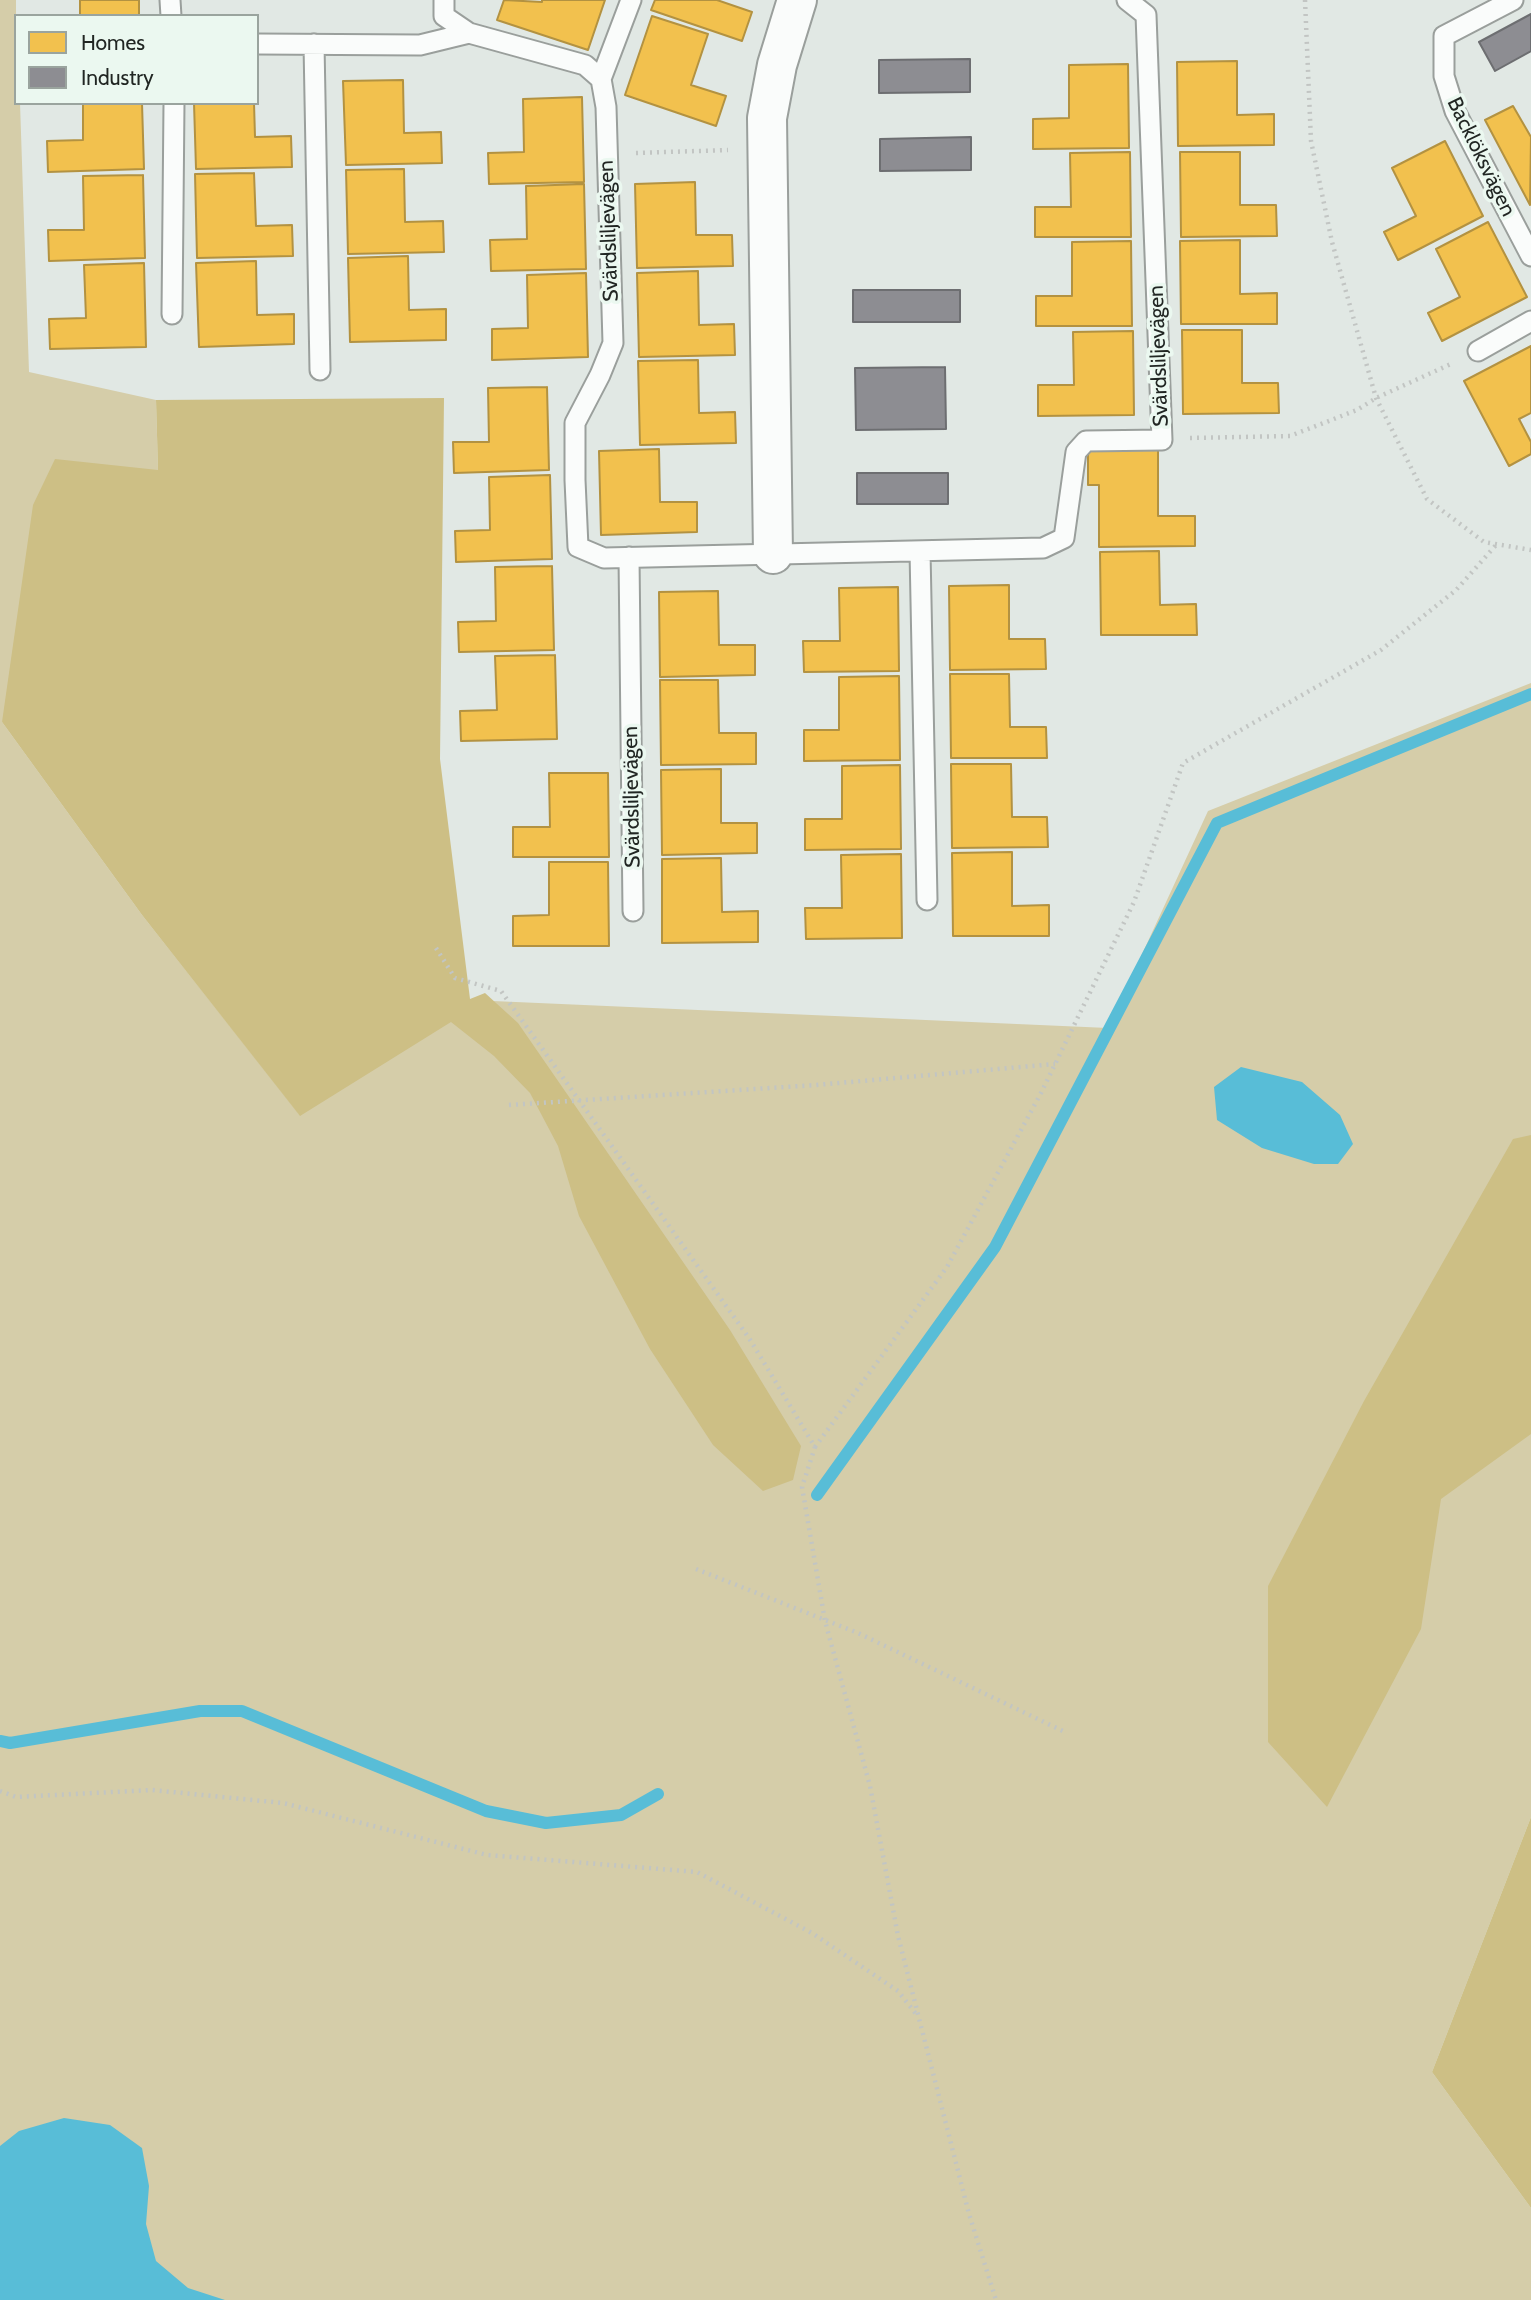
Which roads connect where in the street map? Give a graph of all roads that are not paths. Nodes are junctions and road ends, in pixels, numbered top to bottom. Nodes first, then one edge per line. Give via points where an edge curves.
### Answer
1 (444, 0) edge
2 (631, 0) edge
3 (797, 0) edge
4 (1127, 0) edge
5 (1513, 0) edge
6 (469, 33) junction
7 (259, 44) edge
8 (314, 44) junction
9 (601, 79) junction
10 (174, 105) edge
11 (1524, 226) edge
12 (1531, 256) edge
13 (172, 314) dead end
14 (1531, 321) edge
15 (1478, 351) road end
16 (320, 370) dead end
17 (920, 551) junction
18 (773, 554) junction
19 (629, 557) junction
20 (928, 900) dead end
21 (633, 911) dead end

1 - 6 lane via 444,16
2 - 9 lane
3 - 18 street via 767,118
4 - 17 lane, Svärdsliljevägen via 1146,15 1162,440 1086,441 1076,452 1064,538 1043,548
5 - 11 lane, Backlöksvägen via 1444,36 1444,76 1455,111
6 - 8 lane via 419,45
6 - 9 lane via 585,65
7 - 8 lane
8 - 16 lane
9 - 19 lane, Svärdsliljevägen via 606,107 613,344 575,423 578,547 604,558
10 - 13 lane
11 - 12 lane, Backlöksvägen
14 - 15 lane
17 - 18 lane, Svärdsliljevägen
17 - 20 lane
18 - 19 lane, Svärdsliljevägen
19 - 21 lane, Svärdsliljevägen

